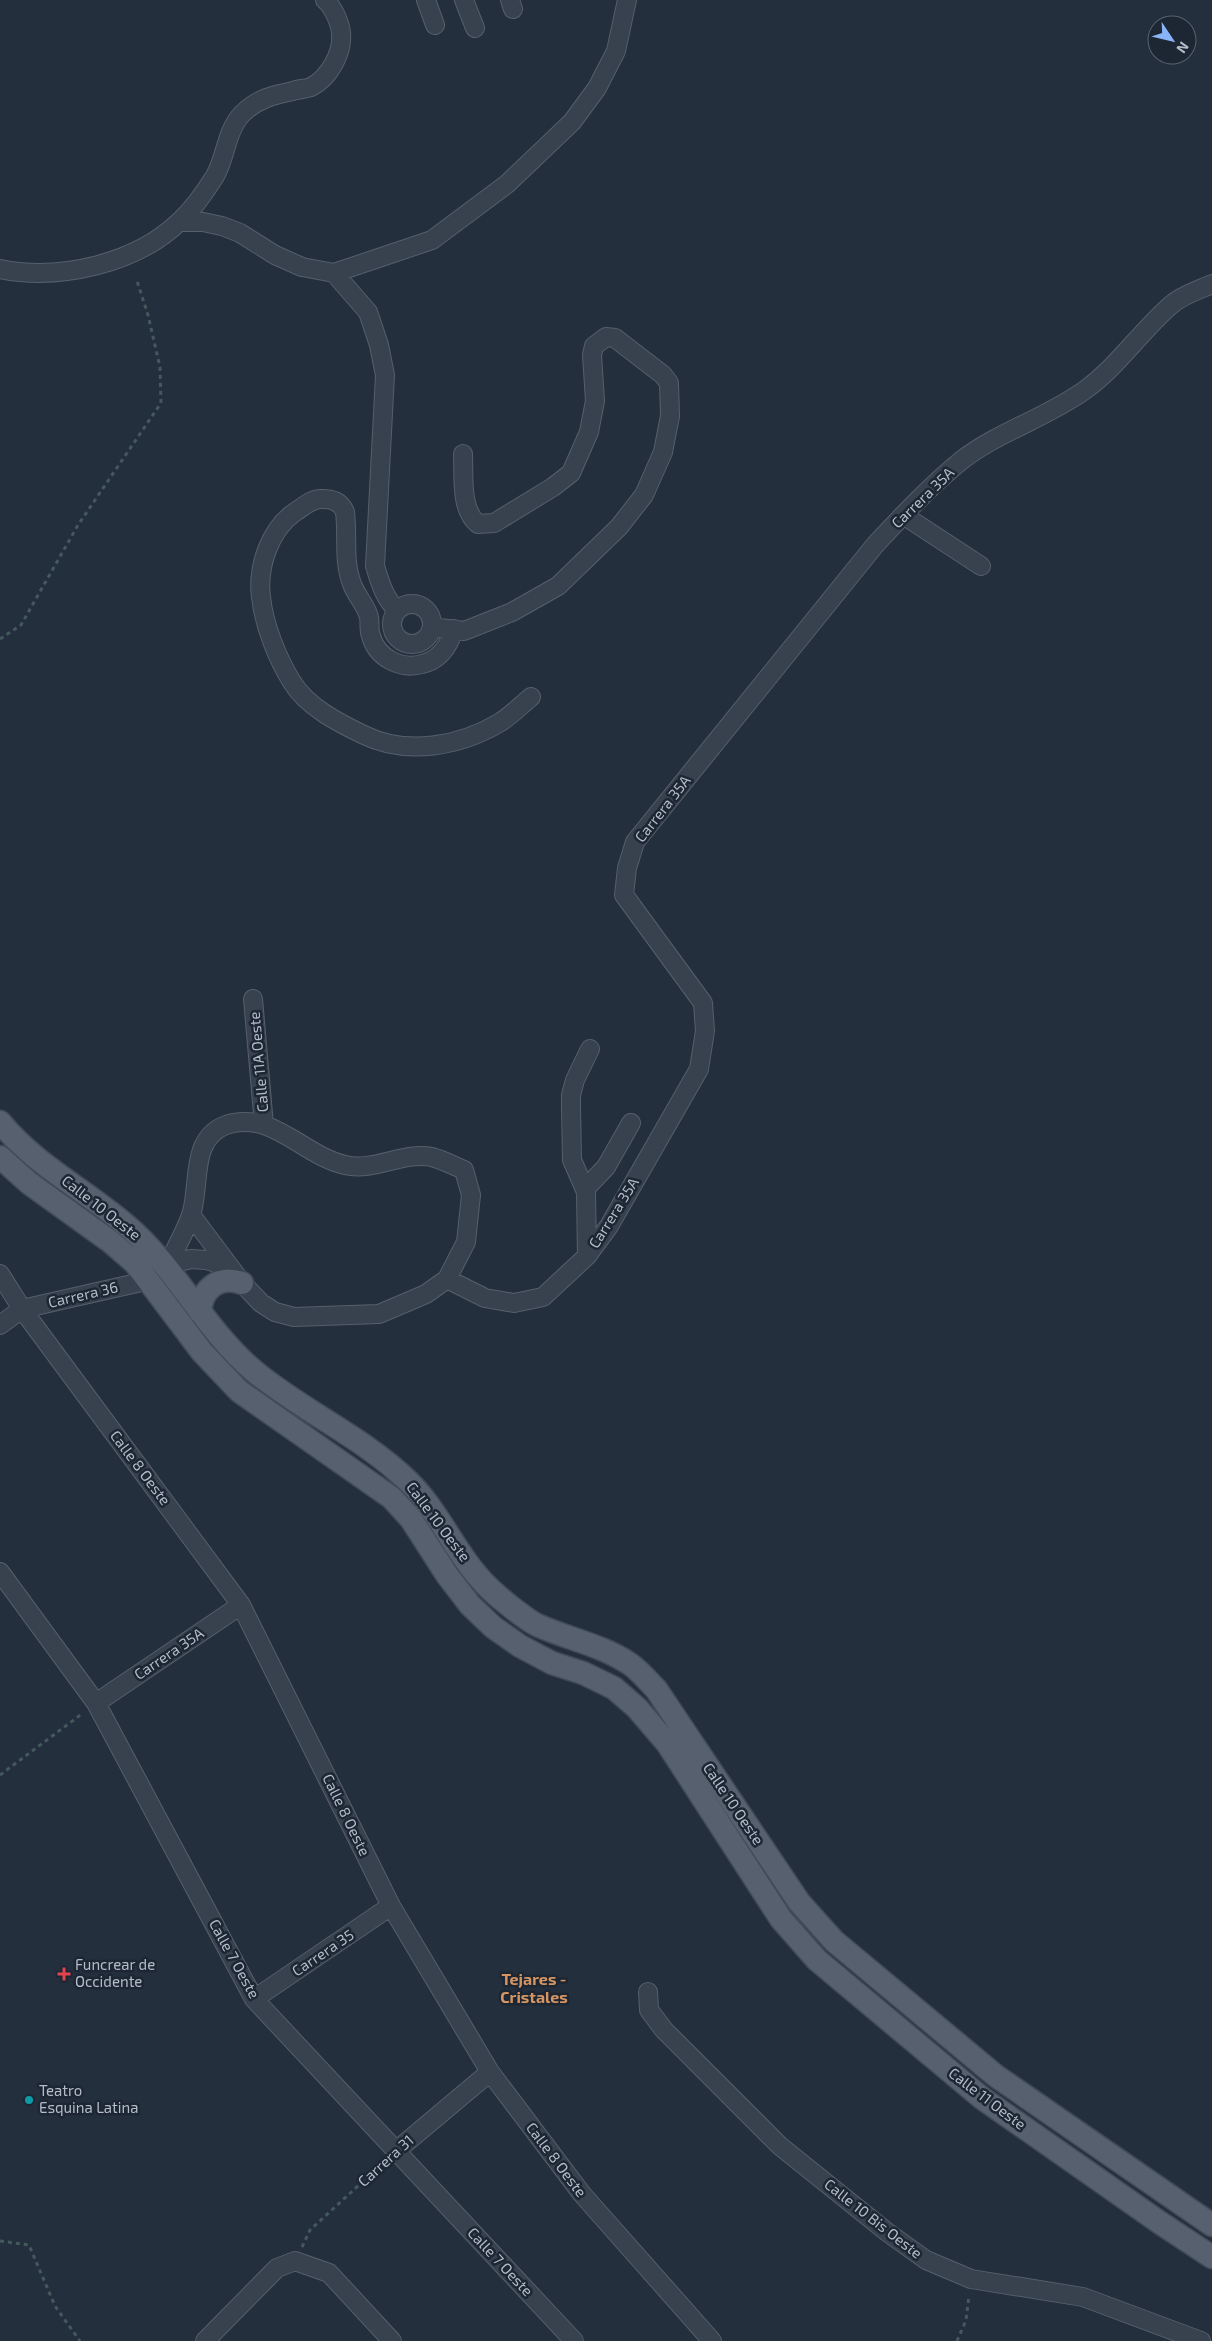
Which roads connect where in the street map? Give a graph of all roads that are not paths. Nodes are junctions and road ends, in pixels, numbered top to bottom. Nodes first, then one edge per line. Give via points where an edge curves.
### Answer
1 (324, 0) edge
2 (426, 0) edge
3 (464, 0) edge
4 (627, 0) edge
5 (435, 25) dead end
6 (475, 28) dead end
7 (180, 222) junction
8 (0, 269) edge
9 (334, 273) junction
10 (1212, 284) edge
11 (463, 454) dead end
12 (903, 515) junction
13 (981, 566) dead end
14 (397, 610) junction
15 (432, 627) junction
16 (454, 630) junction
17 (531, 697) dead end
18 (253, 999) dead end
19 (590, 1049) dead end
20 (0, 1122) edge
21 (630, 1123) dead end
22 (264, 1125) junction
23 (0, 1157) edge
24 (0, 1178) edge
25 (29, 1182) junction
26 (586, 1188) junction
27 (191, 1215) junction
28 (587, 1256) junction
29 (167, 1267) junction
30 (0, 1274) edge
31 (146, 1278) junction
32 (447, 1279) junction
33 (242, 1284) junction
34 (22, 1309) junction
35 (200, 1312) junction
36 (0, 1325) edge
37 (0, 1572) edge
38 (241, 1605) junction
39 (96, 1703) junction
40 (799, 1902) joint
41 (391, 1906) junction
42 (781, 1919) joint
43 (648, 1992) dead end
44 (254, 1999) junction
45 (490, 2072) junction
46 (396, 2151) junction
47 (1212, 2225) edge
48 (1212, 2256) edge
49 (205, 2341) edge
50 (392, 2341) edge
51 (574, 2341) edge
52 (712, 2341) edge
53 (1201, 2341) edge

1 - 7 street via 330,4 341,38 338,54 328,72 311,87 271,95 242,115 216,173 200,200
2 - 5 street
3 - 6 street
4 - 9 street via 616,51 598,88 572,122 507,184 432,240
7 - 8 street via 153,242 86,268 57,272
7 - 9 street via 222,226 295,264
9 - 14 street via 368,312 385,375 375,566 389,602
10 - 12 street, Carrera 35A via 1173,303 1085,390 963,460
11 - 16 street via 466,509 478,524 494,523 571,473 589,432 595,402 592,355 600,340 615,338 669,383 670,416 663,452 644,495 619,527 558,586 512,612 464,631
12 - 13 street
12 - 28 street, Carrera 35A via 635,842 627,868 624,895 703,1003 705,1031 699,1069 609,1226
14 - 15 street via 407,604 419,604 428,612
14 - 15 street via 391,620 392,632 399,641 410,645 422,643
15 - 16 street
16 - 17 street via 444,650 426,663 415,666 404,666 376,648 371,638 369,615 351,582 342,504 331,499 315,499 288,517 270,542 261,574 260,596 270,634 292,683 317,708 338,722 395,746 438,745 479,734 501,722
18 - 22 street, Calle 11A Oeste
19 - 26 street via 575,1080 571,1102 572,1160
20 - 29 main road, Calle 10 Oeste via 45,1166 125,1224
21 - 26 street via 606,1167
22 - 27 street via 234,1122 214,1132 205,1141 200,1153
22 - 32 street via 324,1159 348,1166 366,1166 418,1156 432,1157 464,1170 471,1195 466,1242
23 - 25 main road, Calle 10 Oeste
24 - 25 main road
25 - 31 main road, Calle 10 Oeste via 111,1242 135,1263
26 - 28 street
27 - 29 street
27 - 33 street
28 - 32 street, Carrera 35A via 543,1297 514,1302 485,1298
29 - 31 street, Carrera 36
29 - 33 street via 192,1259 206,1260 220,1264
29 - 35 main road, Calle 10 Oeste
30 - 34 street, Calle 8 Oeste
31 - 34 street, Carrera 36 via 137,1283
31 - 42 main road, Calle 10 Oeste via 202,1352 239,1391 392,1498 411,1519 446,1576 493,1627 552,1663 614,1688 637,1708 668,1743
32 - 33 street via 426,1294 379,1314 294,1317 275,1312
33 - 35 main road via 225,1280 209,1288 203,1295
34 - 36 street, Carrera 36
34 - 38 street, Calle 8 Oeste
35 - 40 main road, Calle 10 Oeste via 254,1371 408,1481 488,1587 534,1624 595,1645 631,1665 656,1689
37 - 39 street, Calle 7 Oeste
38 - 39 street, Carrera 35A
38 - 41 street, Calle 8 Oeste
39 - 44 street, Calle 7 Oeste
40 - 47 main road, Calle 11 Oeste via 834,1940 996,2076
41 - 44 street, Carrera 35
41 - 45 street, Calle 8 Oeste
42 - 48 main road, Calle 11 Oeste via 816,1960 982,2098
43 - 53 street, Calle 10 Bis Oeste via 649,2010 664,2030 780,2146 926,2260 971,2279 1083,2297
44 - 46 street, Calle 7 Oeste
45 - 46 street, Carrera 31
45 - 52 street, Calle 8 Oeste via 582,2194
46 - 51 street, Calle 7 Oeste
49 - 50 street via 277,2268 295,2261 329,2273

